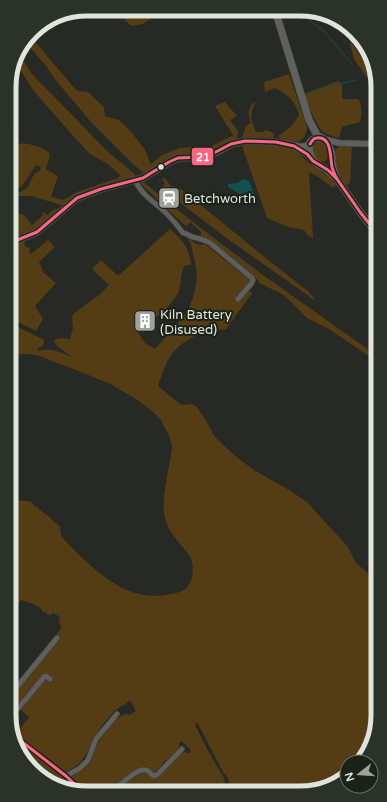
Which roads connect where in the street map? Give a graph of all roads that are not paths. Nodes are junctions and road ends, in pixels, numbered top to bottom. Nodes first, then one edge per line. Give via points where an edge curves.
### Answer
1 (277, 16) edge
2 (309, 120) junction
3 (323, 139) junction
4 (310, 142) junction
5 (339, 142) junction
6 (371, 144) edge
7 (294, 146) junction
8 (331, 155) junction
9 (312, 159) junction
10 (319, 165) junction
11 (337, 179) junction
12 (134, 180) junction
13 (371, 226) edge
14 (16, 241) edge
15 (238, 299) dead end
16 (57, 638) dead end
17 (50, 679) dead end
18 (16, 688) edge
19 (16, 710) edge
20 (117, 714) dead end
21 (21, 741) edge
22 (182, 749) dead end
23 (66, 776) junction
24 (75, 785) edge
25 (119, 786) edge

1 - 2 main road
2 - 3 main road via 317,135
2 - 4 main road
3 - 4 main road via 314,139
3 - 5 street
3 - 8 main road via 327,142
4 - 7 main road via 306,146
4 - 9 main road
5 - 6 street
5 - 8 street
7 - 9 main road
7 - 12 main road via 276,142 245,141 231,144 210,155 178,158
8 - 10 main road via 328,162
8 - 11 main road
9 - 10 main road
10 - 11 main road
11 - 13 main road
12 - 14 main road via 77,198 37,232
12 - 15 street via 183,233 210,243 252,278 251,284
16 - 18 street
17 - 19 street via 44,677
20 - 23 street via 96,739 88,760
21 - 23 street
22 - 25 street via 158,774 154,776 143,770
23 - 24 street

